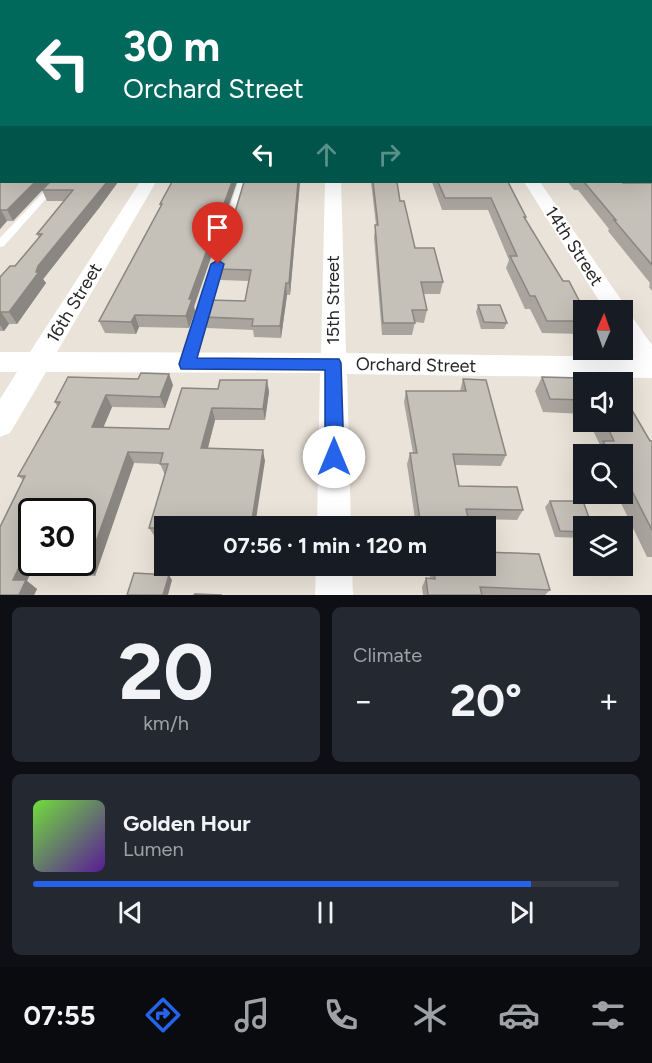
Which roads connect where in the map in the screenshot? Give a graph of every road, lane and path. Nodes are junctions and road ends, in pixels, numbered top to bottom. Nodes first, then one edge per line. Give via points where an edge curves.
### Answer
1 (56, 183) edge
2 (147, 183) edge
3 (242, 183) edge
4 (333, 183) edge
5 (533, 183) edge
6 (0, 244) edge
7 (609, 300) edge
8 (633, 337) edge
9 (0, 362) edge
10 (37, 363) junction
11 (333, 363) junction
12 (187, 364) junction
13 (652, 366) edge
14 (0, 424) edge
15 (334, 516) edge
16 (334, 576) edge
17 (334, 595) edge

1 - 6 lane
2 - 10 street, 16th Street
3 - 12 lane
4 - 11 street, 15th Street
5 - 7 street, 14th Street
8 - 13 street
9 - 10 street, Orchard Street
10 - 12 street, Orchard Street
10 - 14 street, 16th Street
11 - 12 street, Orchard Street
11 - 13 street, Orchard Street
11 - 15 street, 15th Street
16 - 17 street

